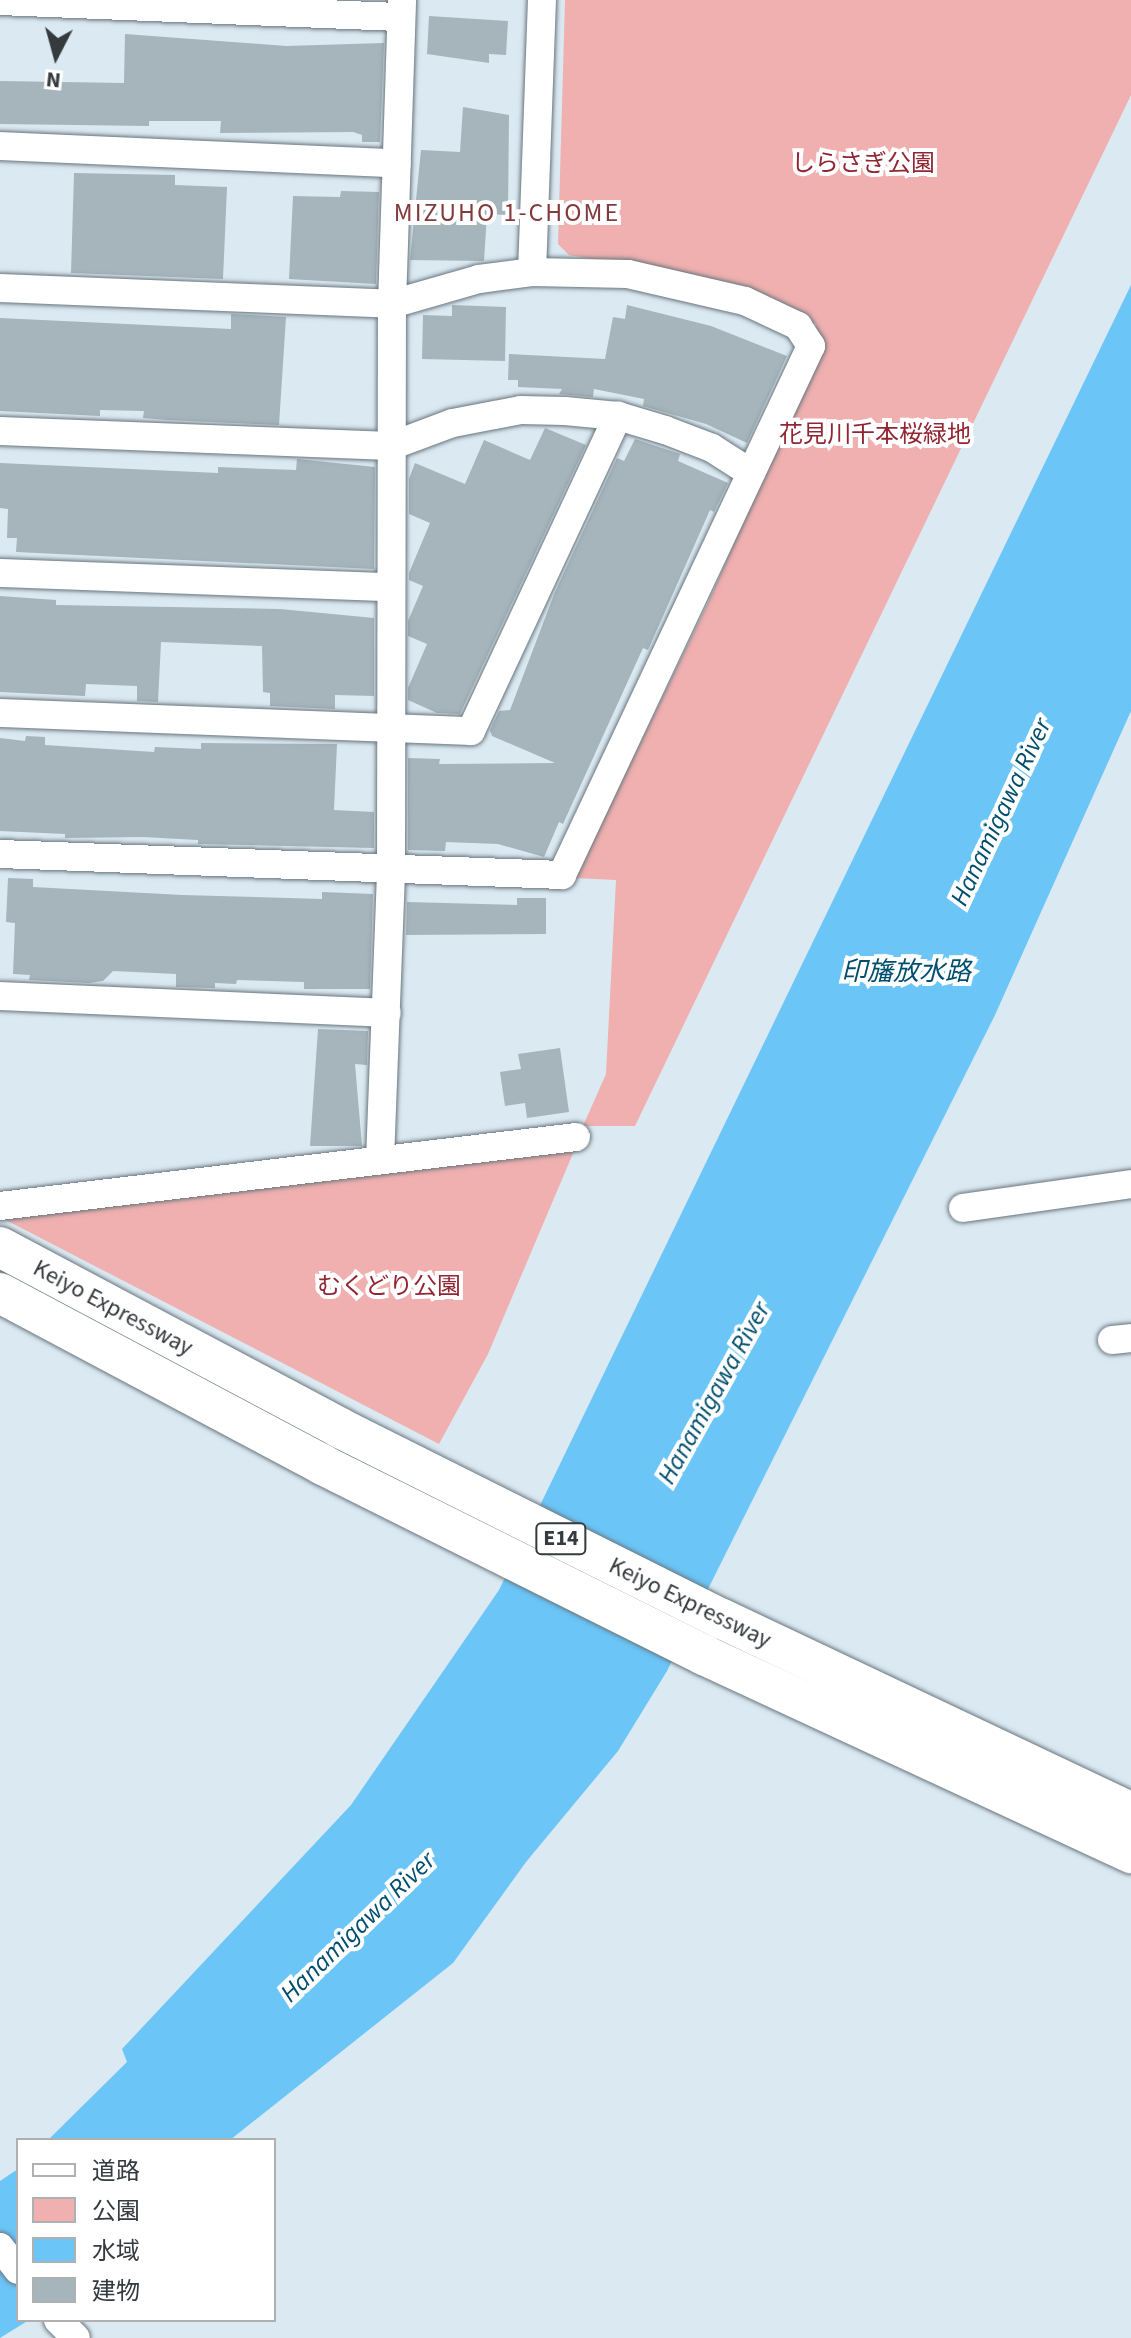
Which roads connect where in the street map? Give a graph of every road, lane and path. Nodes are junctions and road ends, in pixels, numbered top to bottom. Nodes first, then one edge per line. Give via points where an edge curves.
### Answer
1 (542, 0) edge
2 (0, 1) edge
3 (402, 8) edge
4 (0, 146) edge
5 (397, 163) junction
6 (532, 272) junction
7 (0, 288) edge
8 (392, 304) junction
9 (618, 416) junction
10 (0, 431) edge
11 (391, 446) junction
12 (751, 473) junction
13 (0, 573) edge
14 (390, 587) junction
15 (0, 713) edge
16 (392, 729) junction
17 (0, 854) edge
18 (391, 871) junction
19 (0, 996) edge
20 (387, 1013) junction
21 (576, 1137) dead end
22 (380, 1160) junction
23 (1131, 1184) edge
24 (0, 1206) edge
25 (963, 1208) dead end
26 (0, 1247) edge
27 (0, 1293) edge
28 (857, 1684) junction
29 (839, 1719) junction
30 (1131, 1794) edge
31 (1131, 1812) edge
32 (1131, 1853) edge
33 (1131, 1870) edge
34 (0, 2247) edge
35 (16, 2267) edge

1 - 6 street
2 - 3 street
3 - 5 street
4 - 5 street
5 - 8 street
6 - 8 street via 479,279
6 - 12 street via 628,274 680,282 745,301 798,326 811,346
7 - 8 street
8 - 11 street
9 - 11 street via 521,410 453,423
9 - 12 street via 712,448
9 - 16 street via 471,731
10 - 11 street
11 - 14 street
12 - 18 street via 562,875
13 - 14 street
14 - 16 street
15 - 16 street
16 - 18 street
17 - 18 street
18 - 20 street
19 - 20 street
20 - 22 street
21 - 22 street
22 - 24 street
23 - 25 street
26 - 28 highway, Keiyo Expressway / E14 via 354,1435
27 - 29 highway, Keiyo Expressway / E14 via 337,1472
28 - 30 highway
28 - 31 highway, Keiyo Expressway / E14
29 - 32 highway, Keiyo Expressway / E14
29 - 33 highway
34 - 35 street

